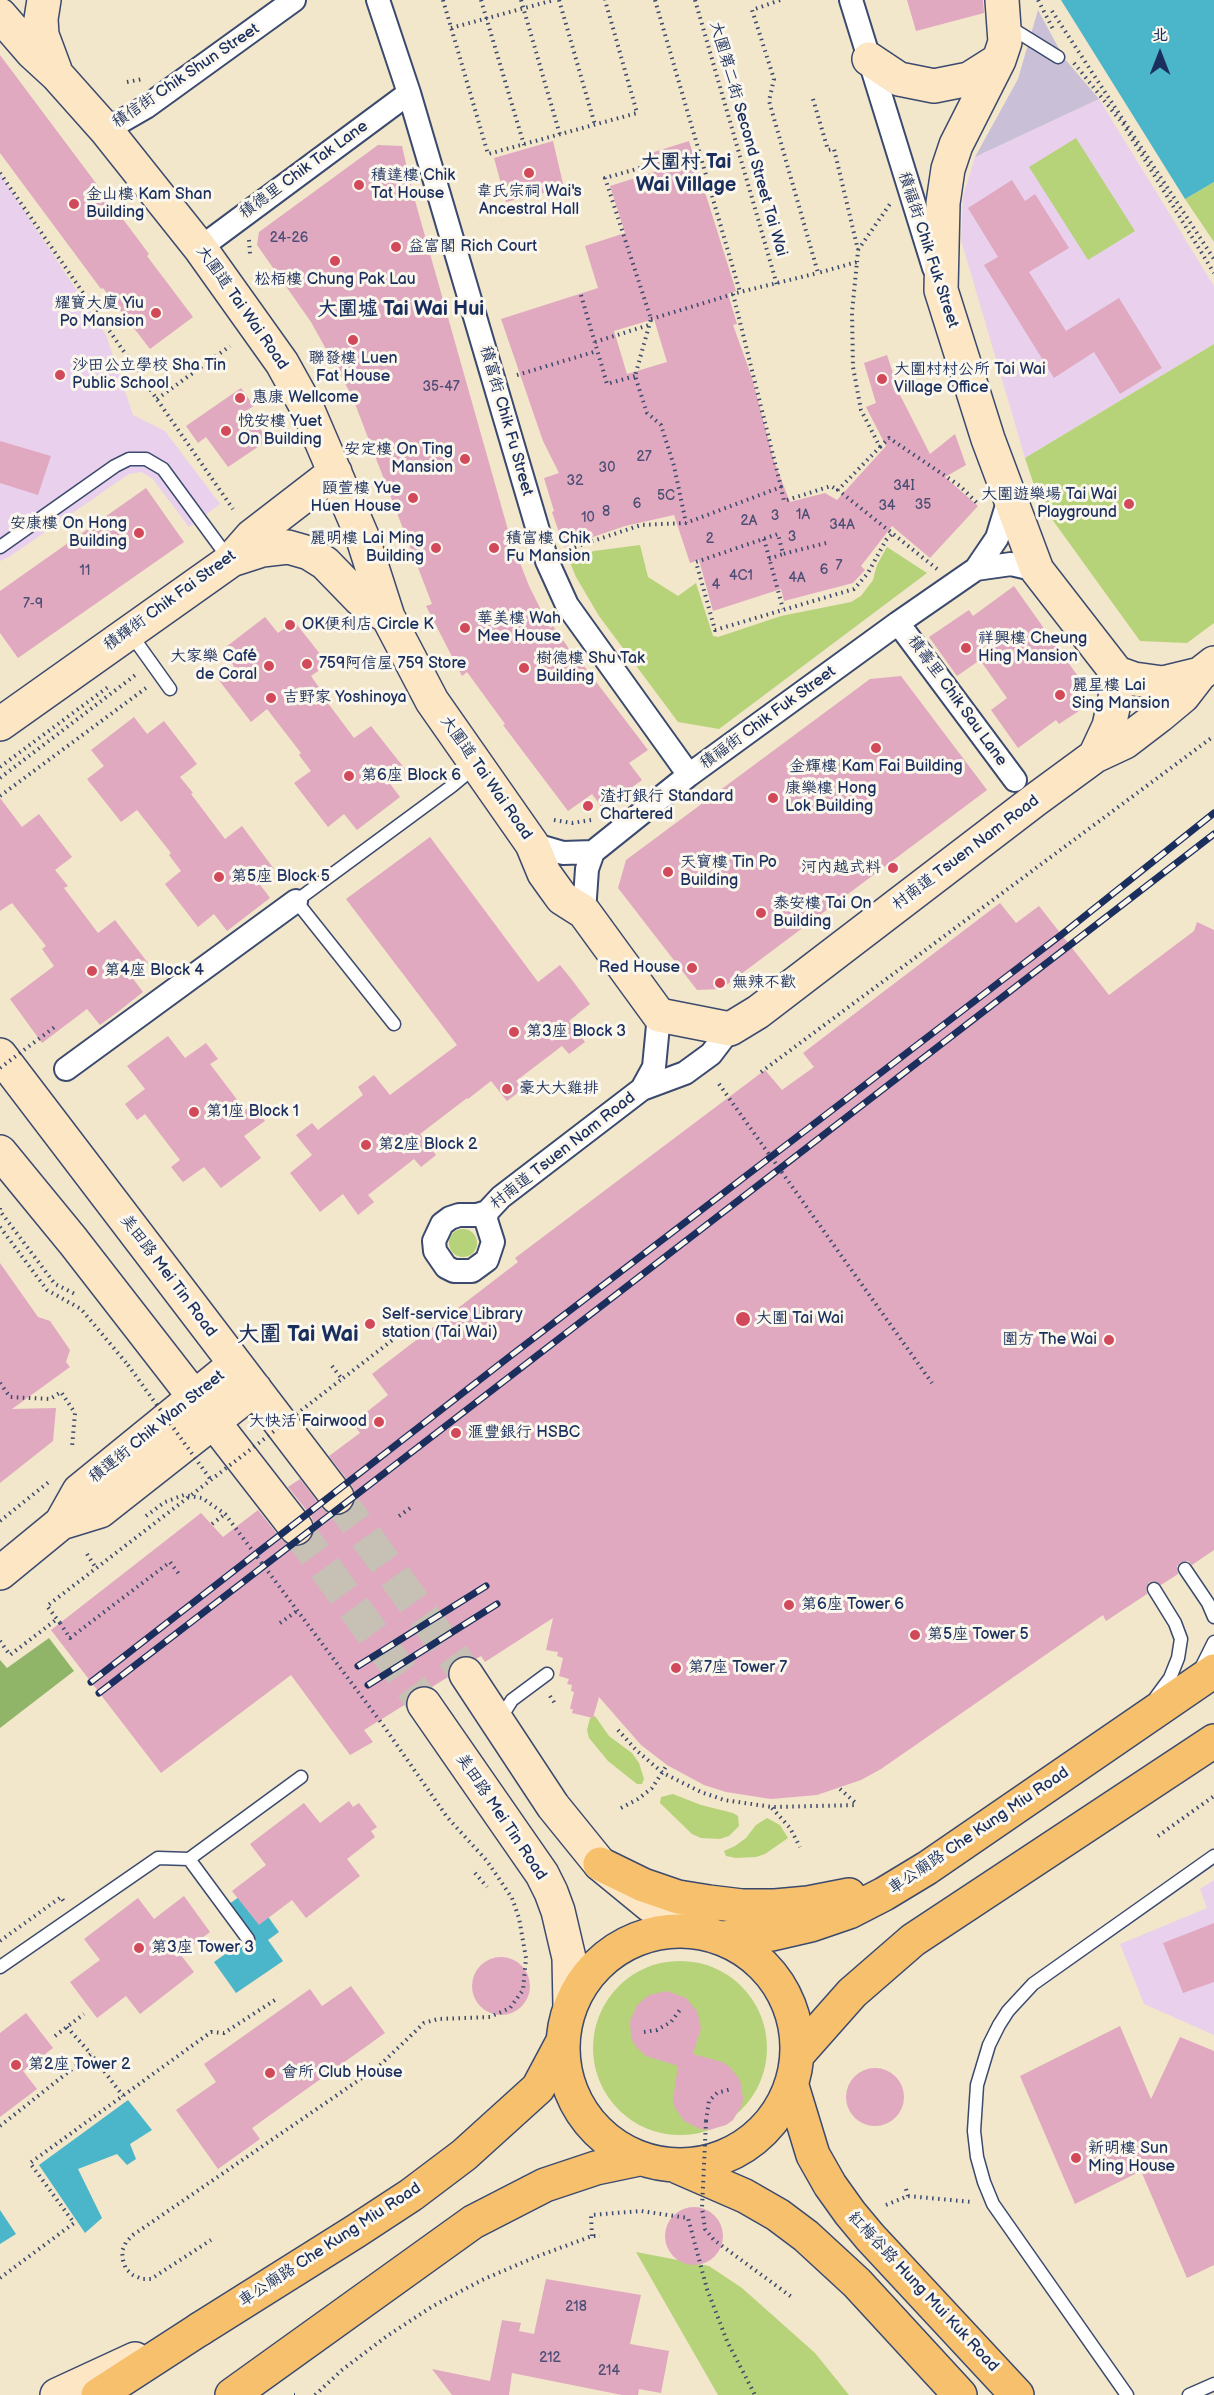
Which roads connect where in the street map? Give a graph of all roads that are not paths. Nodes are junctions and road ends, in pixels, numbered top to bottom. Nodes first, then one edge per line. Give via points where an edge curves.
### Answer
1 (44, 0) edge
2 (294, 0) edge
3 (378, 0) edge
4 (851, 0) edge
5 (1003, 12) edge
6 (0, 15) edge
7 (1065, 58) road end
8 (869, 59) junction
9 (999, 60) junction
10 (57, 75) junction
11 (409, 93) junction
12 (106, 130) junction
13 (200, 248) junction
14 (941, 290) junction
15 (335, 472) junction
16 (997, 504) junction
17 (0, 547) edge
18 (230, 561) junction
19 (976, 569) junction
20 (1037, 570) junction
21 (388, 617) junction
22 (898, 622) junction
23 (129, 632) junction
24 (1207, 669) edge
25 (1117, 673) junction
26 (170, 689) dead end
27 (0, 724) edge
28 (1095, 756) junction
29 (477, 766) junction
30 (689, 775) junction
31 (1015, 780) dead end
32 (532, 844) junction
33 (593, 852) junction
34 (296, 901) junction
35 (584, 912) junction
36 (659, 1015) junction
37 (394, 1023) dead end
38 (730, 1029) junction
39 (0, 1055) edge
40 (66, 1069) dead end
41 (642, 1089) junction
42 (0, 1152) edge
43 (487, 1212) dead end
44 (236, 1364) junction
45 (255, 1389) junction
46 (204, 1409) junction
47 (337, 1497) tunnel mouth
48 (296, 1527) tunnel mouth
49 (1185, 1569) dead end
50 (0, 1573) edge
51 (1154, 1589) dead end
52 (1214, 1617) edge
53 (1214, 1642) edge
54 (1214, 1671) edge
55 (466, 1674) tunnel mouth
56 (547, 1674) dead end
57 (1181, 1695) junction
58 (423, 1704) tunnel mouth
59 (500, 1726) junction
60 (1132, 1728) junction
61 (1214, 1741) edge
62 (301, 1777) dead end
63 (1214, 1856) edge
64 (189, 1859) junction
65 (600, 1864) junction
66 (927, 1868) junction
67 (689, 1931) junction
68 (722, 1938) junction
69 (248, 1939) dead end
70 (0, 1967) edge
71 (570, 2007) junction
72 (562, 2043) junction
73 (798, 2054) junction
74 (792, 2086) junction
75 (639, 2158) junction
76 (675, 2166) junction
77 (200, 2329) junction
78 (1214, 2384) edge
79 (57, 2395) edge
80 (98, 2395) edge
81 (232, 2395) edge
82 (960, 2395) edge
83 (1017, 2395) edge
84 (1127, 2395) edge
85 (1189, 2395) edge

1 - 10 street via 42,36
2 - 12 street, 積信街 Chik Shun Street via 146,107
3 - 11 street, 積富街 Chik Fu Street
4 - 8 street, 積福街 Chik Fuk Street
5 - 7 lane
5 - 9 street via 1005,42
6 - 10 street, 大圍道 Tai Wai Road
8 - 9 street via 899,79 934,86 969,79
8 - 14 street, 積福街 Chik Fuk Street
9 - 14 street via 956,145 948,170 943,203
10 - 12 street, 大圍道 Tai Wai Road
11 - 13 street, 積德里 Chik Tak Lane
11 - 30 street, 積富街 Chik Fu Street via 547,561 567,605
12 - 13 street, 大圍道 Tai Wai Road
13 - 15 street, 大圍道 Tai Wai Road via 282,363 308,408
14 - 16 street, 積福街 Chik Fuk Street
15 - 18 street, 積輝街 Chik Fai Street via 252,536
15 - 21 street, 大圍道 Tai Wai Road via 362,536
16 - 19 street, 積福街 Chik Fuk Street via 997,538
16 - 20 street, 積福街 Chik Fuk Street
17 - 18 lane via 115,466 129,459 146,459 163,469
18 - 21 street, 大圍道 Tai Wai Road via 262,550 288,547 309,553 325,563 360,599
18 - 23 street, 積輝街 Chik Fai Street
19 - 20 street, 積福街 Chik Fuk Street via 1011,564
19 - 22 street, 積福街 Chik Fuk Street
20 - 25 street
21 - 29 street, 大圍道 Tai Wai Road via 432,701
22 - 30 street, 積福街 Chik Fuk Street
22 - 31 street, 積壽里 Chik Sau Lane
23 - 26 lane
23 - 27 street, 積輝街 Chik Fai Street
24 - 25 street via 1163,683
24 - 28 street, 村南道 Tsuen Nam Road via 1159,717 1125,742
25 - 28 street via 1109,726
28 - 38 street, 村南道 Tsuen Nam Road via 768,1005
29 - 32 street, 大圍道 Tai Wai Road
29 - 34 lane
30 - 33 street, 積福街 Chik Fuk Street
32 - 33 street via 563,853
32 - 35 street, 大圍道 Tai Wai Road via 544,873 562,898
33 - 35 street via 586,869
34 - 37 lane
34 - 40 street
35 - 36 street, 大圍道 Tai Wai Road
36 - 38 street
36 - 41 street via 654,1066
38 - 41 street, 村南道 Tsuen Nam Road via 711,1053 685,1073
39 - 44 street, 美田路 Mei Tin Road
41 - 43 street, 村南道 Tsuen Nam Road via 501,1197
42 - 46 street
44 - 45 street, 美田路 Mei Tin Road
44 - 46 street, 積運街 Chik Wan Street
45 - 46 street, 積運街 Chik Wan Street
45 - 47 street, 美田路 Mei Tin Road
46 - 48 street
46 - 50 street, 積運街 Chik Wan Street via 100,1511 61,1523
49 - 52 lane
51 - 60 lane via 1175,1623 1180,1648 1170,1678
53 - 57 lane via 1204,1665
54 - 57 main road, 車公廟路 Che Kung Miu Road
55 - 59 street
56 - 59 lane via 513,1700
57 - 60 main road, 車公廟路 Che Kung Miu Road
58 - 71 street, 美田路 Mei Tin Road via 542,1874 560,1919 569,1958
59 - 65 street via 553,1806
60 - 66 main road, 車公廟路 Che Kung Miu Road
61 - 73 main road via 913,1940 852,1993
62 - 64 lane
63 - 84 lane via 1052,1968 1020,1997 999,2025 982,2065 974,2108 977,2157 993,2204
64 - 69 lane
64 - 70 lane via 158,1858
65 - 66 main road via 678,1897 742,1906 841,1897
65 - 67 street
66 - 68 main road, 車公廟路 Che Kung Miu Road via 849,1912 811,1925 772,1934
67 - 68 main road, 車公廟路 Che Kung Miu Road
67 - 71 main road, 車公廟路 Che Kung Miu Road via 648,1935 615,1951 588,1976
68 - 73 main road, 車公廟路 Che Kung Miu Road via 754,1957 778,1984 794,2017
71 - 72 main road, 車公廟路 Che Kung Miu Road
72 - 75 main road, 車公廟路 Che Kung Miu Road via 566,2080 582,2113 607,2140
72 - 77 main road, 車公廟路 Che Kung Miu Road via 538,2088 464,2155 393,2207
73 - 74 main road, 車公廟路 Che Kung Miu Road
74 - 76 main road, 車公廟路 Che Kung Miu Road via 772,2122 745,2146 711,2162
74 - 83 main road, 紅梅谷路 Hung Mui Kuk Road via 813,2155 830,2186 870,2237
75 - 76 main road, 車公廟路 Che Kung Miu Road
75 - 81 main road, 車公廟路 Che Kung Miu Road via 545,2186 473,2222
76 - 82 main road via 745,2196 806,2236 857,2283
77 - 79 street, 車公廟路 Che Kung Miu Road
77 - 80 main road
78 - 85 lane

